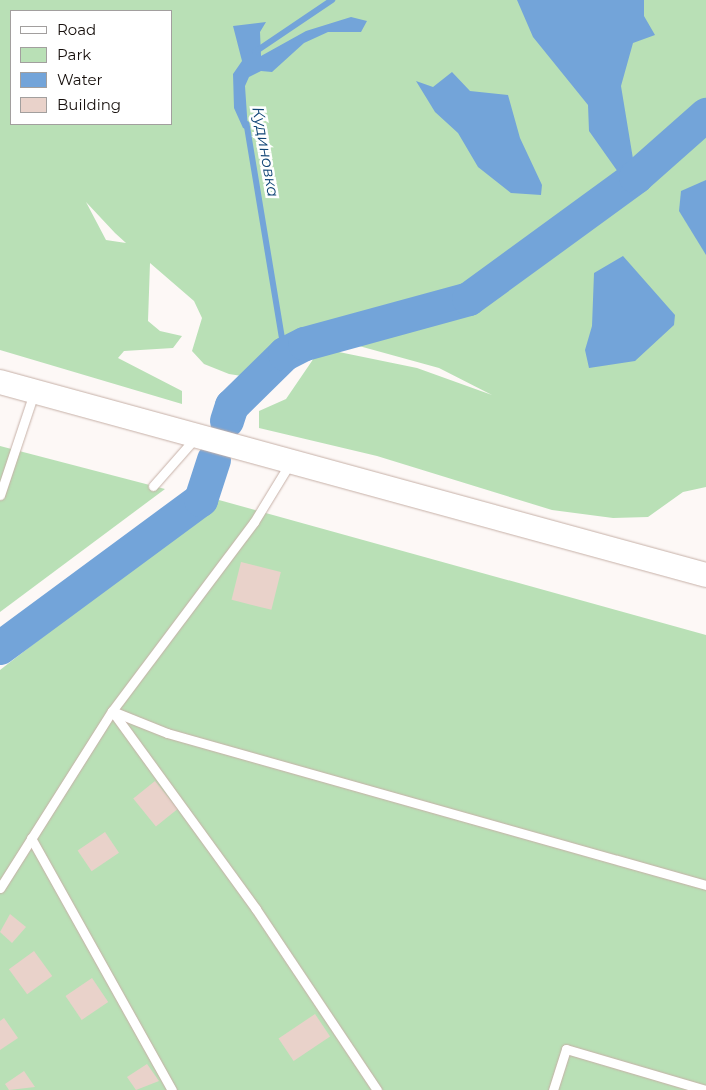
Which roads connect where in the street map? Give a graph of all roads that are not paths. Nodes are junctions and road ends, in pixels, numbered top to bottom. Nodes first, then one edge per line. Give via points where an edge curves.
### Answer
1 (0, 382) edge
2 (34, 392) junction
3 (197, 436) junction
4 (290, 462) junction
5 (153, 486) dead end
6 (0, 495) edge
7 (706, 575) edge
8 (112, 711) junction
9 (31, 838) junction
10 (706, 885) edge
11 (0, 888) edge
12 (172, 1090) edge
13 (377, 1090) edge
14 (553, 1090) edge
15 (705, 1090) edge

1 - 2 street
2 - 3 street
2 - 6 lane
3 - 4 street
3 - 5 lane
4 - 7 street
4 - 8 lane via 254,522
8 - 9 lane
8 - 10 lane via 167,733
8 - 13 lane via 251,902
9 - 11 lane
9 - 12 lane
14 - 15 lane via 566,1049

